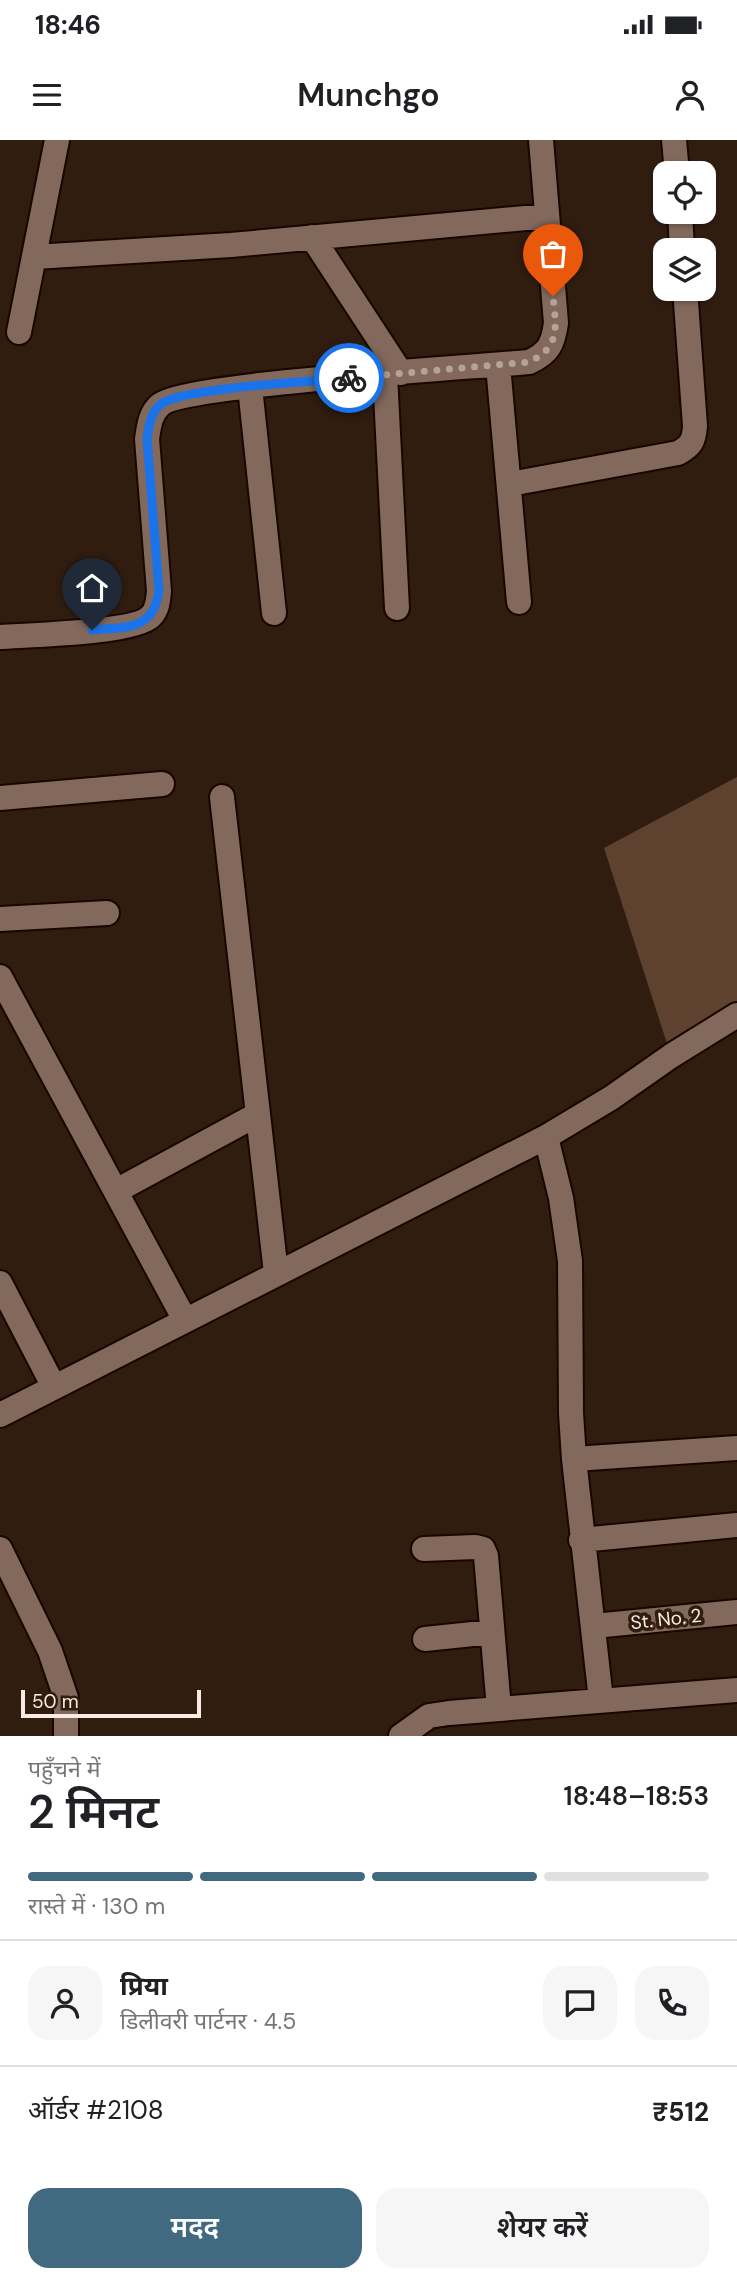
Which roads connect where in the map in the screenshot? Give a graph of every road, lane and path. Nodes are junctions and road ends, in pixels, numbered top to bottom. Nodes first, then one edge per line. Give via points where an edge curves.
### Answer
1 (57, 140) edge
2 (541, 140) edge
3 (674, 140) edge
4 (676, 161) edge
5 (547, 216) junction
6 (313, 237) junction
7 (34, 257) junction
8 (686, 301) edge
9 (19, 332) dead end
10 (498, 365) junction
11 (393, 374) junction
12 (250, 387) junction
13 (510, 484) junction
14 (519, 603) dead end
15 (397, 608) dead end
16 (274, 613) dead end
17 (0, 637) edge
18 (162, 784) dead end
19 (0, 797) edge
20 (222, 797) dead end
21 (107, 913) dead end
22 (0, 919) edge
23 (0, 977) edge
24 (737, 1015) edge
25 (258, 1114) junction
26 (546, 1137) junction
27 (116, 1191) junction
28 (276, 1273) junction
29 (0, 1283) edge
30 (185, 1320) junction
31 (54, 1387) junction
32 (0, 1415) edge
33 (737, 1448) edge
34 (574, 1459) junction
35 (737, 1525) edge
36 (581, 1540) junction
37 (0, 1549) edge
38 (424, 1549) dead end
39 (737, 1612) edge
40 (594, 1626) junction
41 (492, 1632) junction
42 (425, 1639) dead end
43 (737, 1690) edge
44 (601, 1700) junction
45 (499, 1709) junction
46 (66, 1736) edge
47 (401, 1736) edge

1 - 7 street
2 - 5 street
3 - 4 street
5 - 6 street
5 - 10 street via 554,342 544,355 529,362
6 - 7 street
6 - 11 street
7 - 9 street
8 - 13 street via 695,426 689,447 678,453
10 - 11 street
10 - 13 street
11 - 12 street
11 - 15 street
12 - 16 street
12 - 17 street via 161,403 150,418 147,439 159,590 151,617 116,628
13 - 14 street
18 - 19 street
20 - 25 street
21 - 22 street
23 - 27 street
24 - 26 street
25 - 27 street
25 - 28 street
26 - 28 street
26 - 34 street via 570,1261
27 - 30 street
28 - 30 street
29 - 31 street
30 - 31 street
31 - 32 street
33 - 34 street
34 - 36 street
35 - 36 street
36 - 40 street
37 - 46 street via 50,1651 66,1698
38 - 41 street via 483,1549
39 - 40 street, St. No. 2
40 - 44 street
41 - 42 street
41 - 45 street
43 - 44 street
44 - 45 street
45 - 47 street via 429,1717

